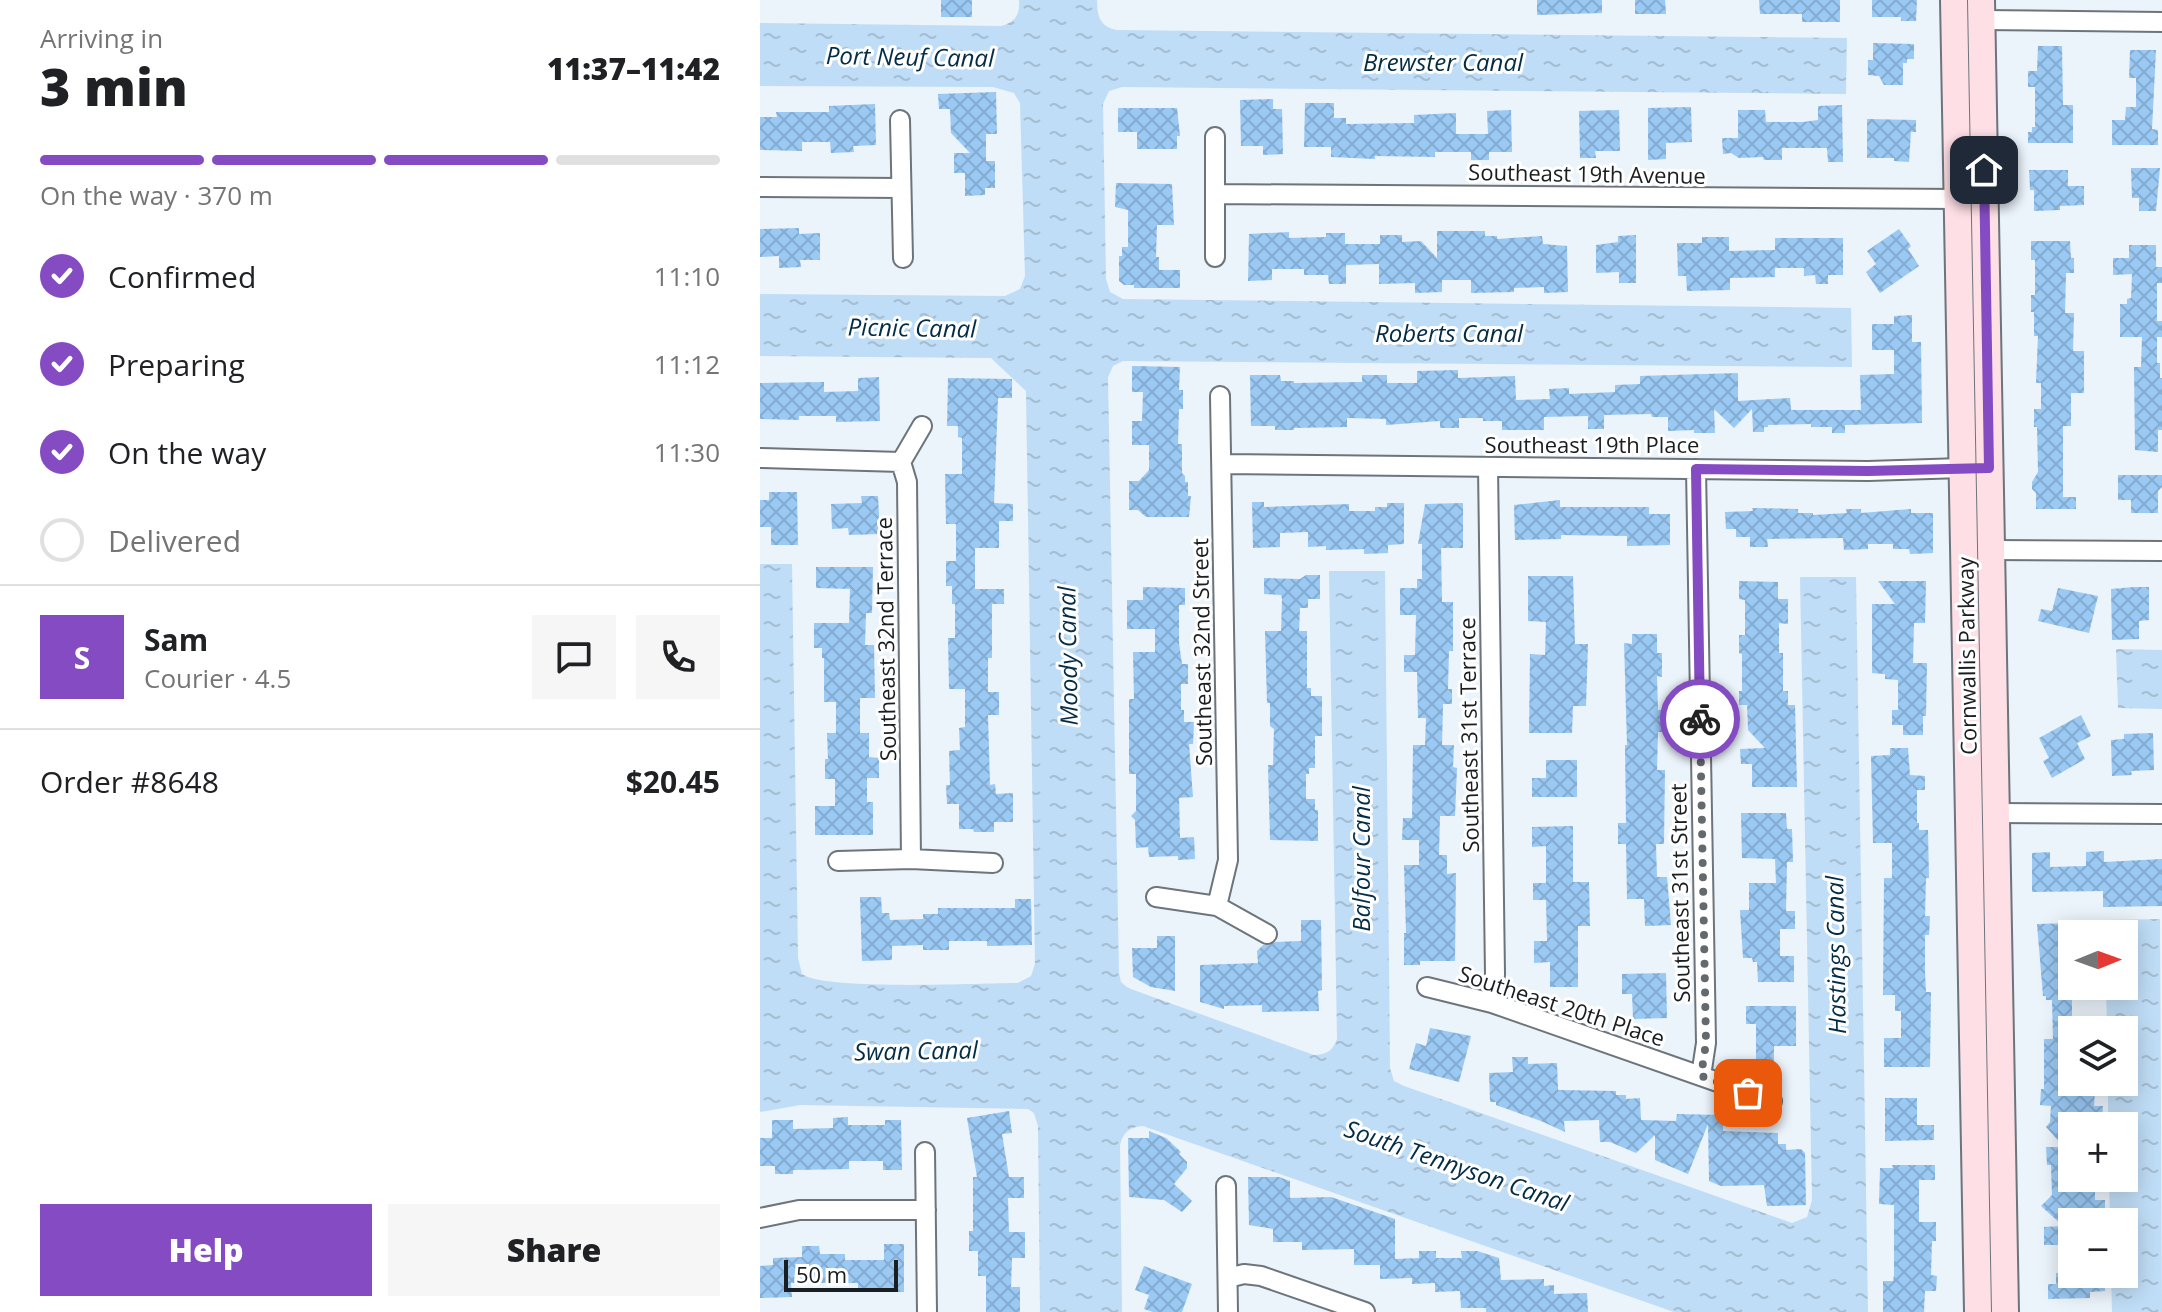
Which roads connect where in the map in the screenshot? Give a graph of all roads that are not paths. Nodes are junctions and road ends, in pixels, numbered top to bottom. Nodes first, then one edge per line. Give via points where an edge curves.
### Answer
1 (1954, 10) edge
2 (1982, 10) edge
3 (2162, 22) edge
4 (900, 120) dead end
5 (1215, 137) dead end
6 (760, 187) edge
7 (901, 188) junction
8 (1215, 194) junction
9 (1971, 200) junction
10 (1215, 257) dead end
11 (903, 258) dead end
12 (1220, 396) dead end
13 (922, 426) dead end
14 (760, 458) edge
15 (901, 462) junction
16 (1223, 464) junction
17 (1488, 467) junction
18 (1962, 468) junction
19 (1989, 468) junction
20 (1696, 469) junction
21 (1991, 550) junction
22 (1964, 551) junction
23 (2162, 551) edge
24 (1970, 813) junction
25 (1997, 813) junction
26 (2162, 814) edge
27 (911, 859) junction
28 (838, 861) dead end
29 (993, 863) dead end
30 (1156, 897) dead end
31 (1217, 906) junction
32 (1267, 934) dead end
33 (1427, 987) dead end
34 (1492, 1003) junction
35 (1701, 1076) junction
36 (1772, 1101) dead end
37 (925, 1152) dead end
38 (1226, 1186) dead end
39 (926, 1210) junction
40 (760, 1218) edge
41 (1977, 1224) junction
42 (2003, 1224) junction
43 (1228, 1278) junction
44 (927, 1312) edge
45 (1228, 1312) edge
46 (1365, 1312) edge
47 (1978, 1312) edge
48 (2005, 1312) edge

1 - 2 street
1 - 9 street, Cornwallis Parkway
2 - 3 street
2 - 9 street, Cornwallis Parkway
4 - 7 street
5 - 8 street
6 - 7 street
7 - 11 street
8 - 9 street, Southeast 19th Avenue
8 - 10 street
9 - 18 street, Cornwallis Parkway
9 - 19 street, Cornwallis Parkway
12 - 16 street, Southeast 32nd Street
13 - 15 street
14 - 15 street
15 - 27 street, Southeast 32nd Terrace via 907,482
16 - 17 street, Southeast 19th Place
16 - 31 street, Southeast 32nd Street via 1228,860
17 - 20 street, Southeast 19th Place
17 - 34 street, Southeast 31st Terrace
18 - 19 street
18 - 20 street, Southeast 19th Place
18 - 22 street, Cornwallis Parkway
19 - 21 street, Cornwallis Parkway
20 - 35 street, Southeast 31st Street via 1706,1043
21 - 22 street
21 - 23 street
21 - 25 street, Cornwallis Parkway
22 - 24 street, Cornwallis Parkway
24 - 25 street
24 - 41 street, Cornwallis Parkway
25 - 26 street
25 - 42 street, Cornwallis Parkway
27 - 28 street
27 - 29 street
30 - 31 street
31 - 32 street
33 - 34 street, Southeast 20th Place
34 - 35 street, Southeast 20th Place
35 - 36 street, Southeast 20th Place
37 - 39 street
38 - 43 street
39 - 40 street via 799,1210
39 - 44 street
41 - 42 street
41 - 47 street, Cornwallis Parkway
42 - 48 street, Cornwallis Parkway
43 - 45 street
43 - 46 street via 1261,1276

